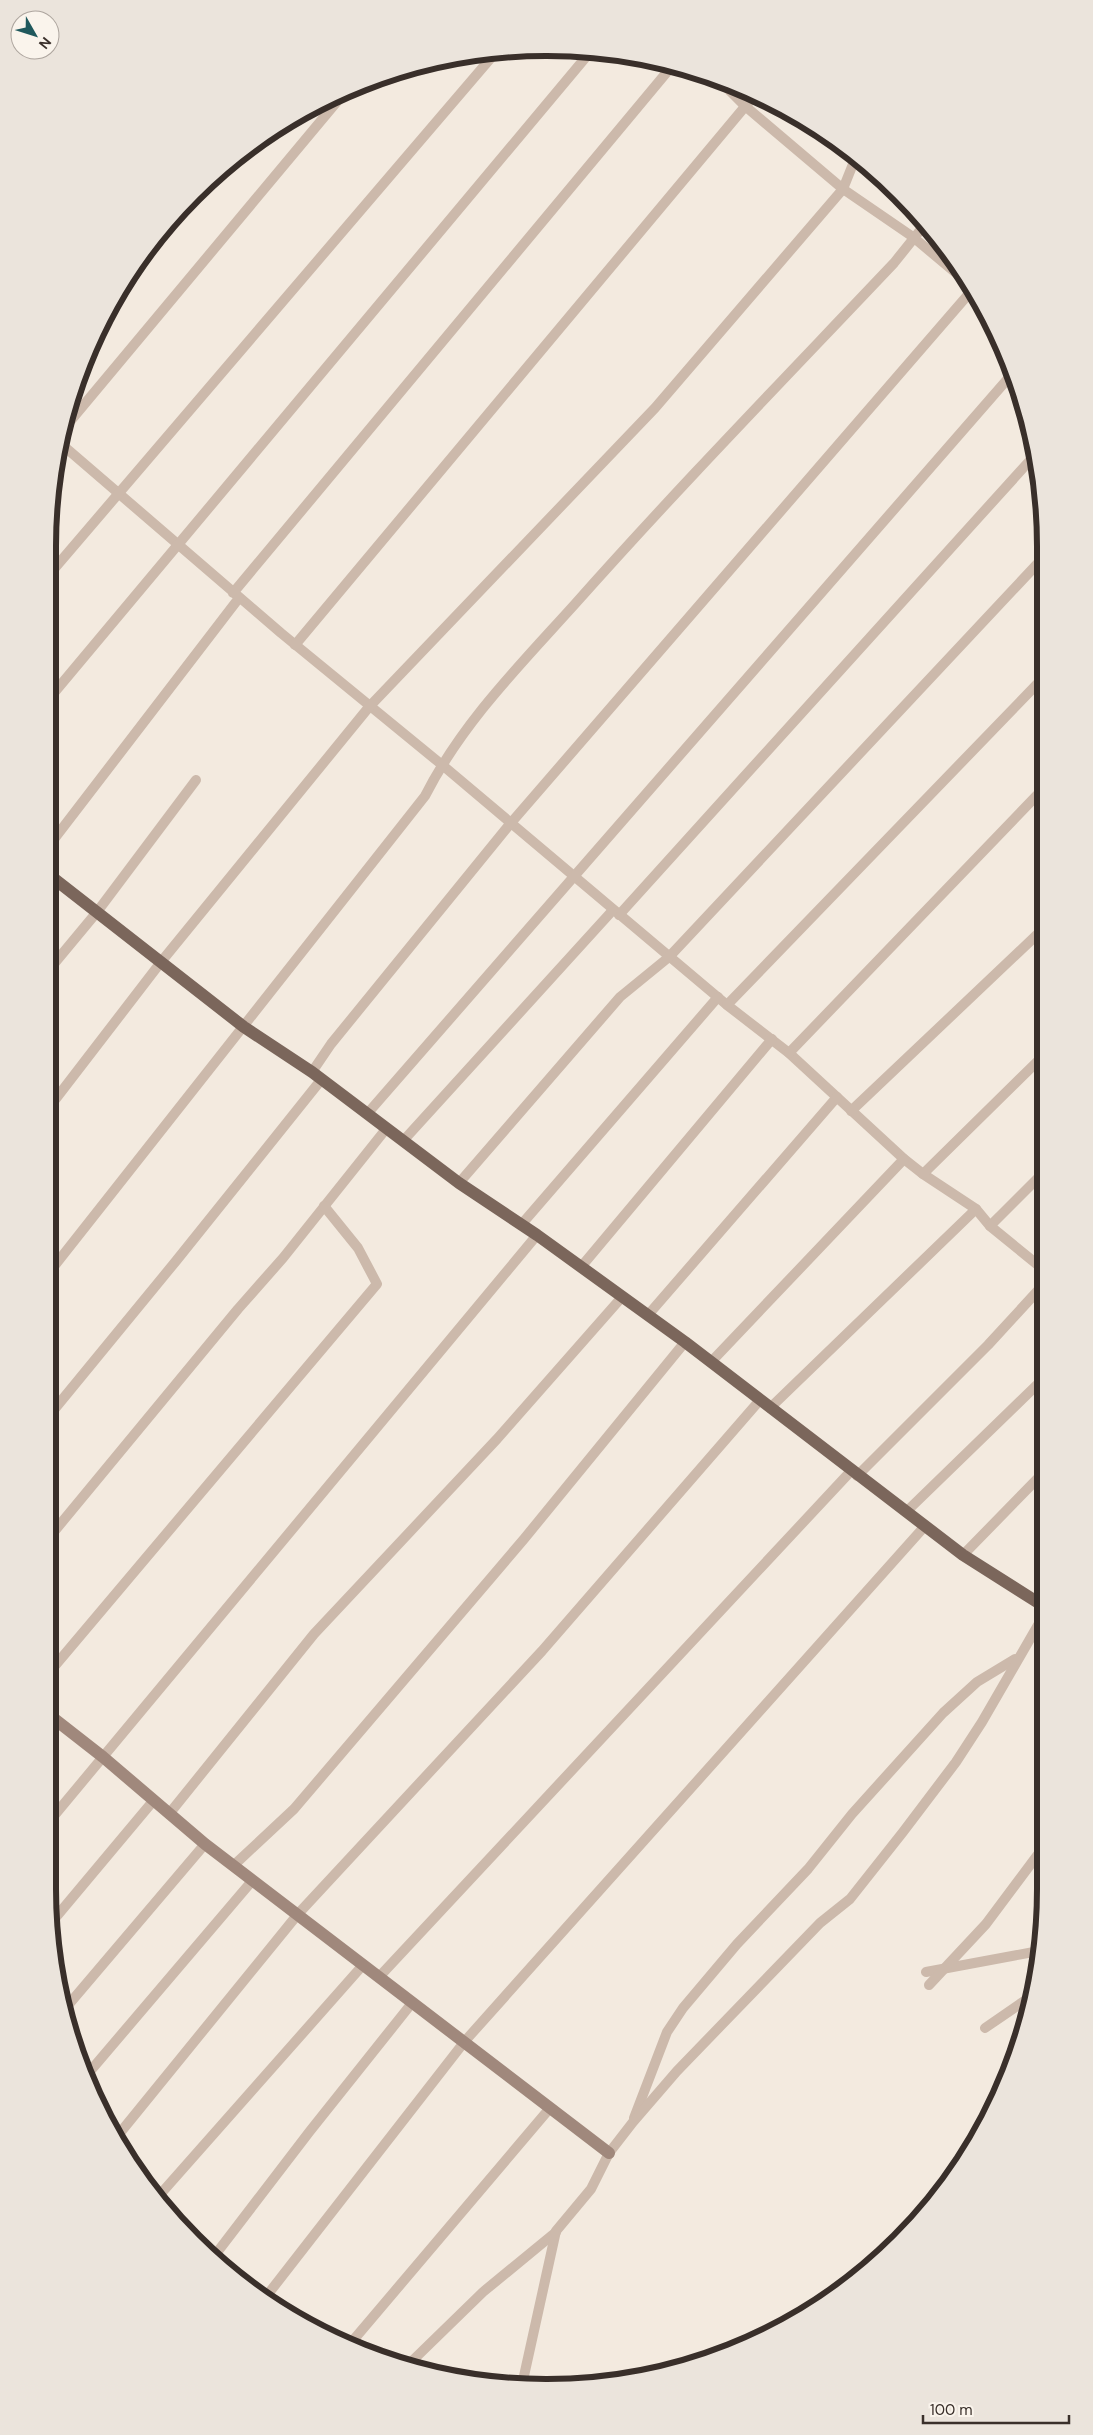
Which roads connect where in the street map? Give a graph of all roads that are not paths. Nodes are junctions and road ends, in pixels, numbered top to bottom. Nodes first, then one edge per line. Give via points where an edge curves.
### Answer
1 (585, 58) edge
2 (490, 59) edge
3 (667, 72) edge
4 (732, 93) edge
5 (749, 101) edge
6 (334, 105) edge
7 (745, 106) junction
8 (853, 164) edge
9 (843, 189) junction
10 (920, 229) edge
11 (913, 237) junction
12 (949, 267) edge
13 (967, 295) edge
14 (1007, 380) edge
15 (74, 418) edge
16 (67, 448) edge
17 (1029, 462) edge
18 (118, 492) junction
19 (178, 544) junction
20 (1037, 564) edge
21 (56, 566) edge
22 (236, 595) junction
23 (295, 645) junction
24 (1037, 684) edge
25 (56, 690) edge
26 (369, 707) junction
27 (441, 764) junction
28 (196, 780) dead end
29 (1037, 795) edge
30 (510, 824) junction
31 (56, 837) edge
32 (574, 878) junction
33 (56, 880) edge
34 (97, 912) junction
35 (616, 913) junction
36 (1037, 934) edge
37 (669, 957) junction
38 (56, 961) edge
39 (162, 962) junction
40 (718, 997) junction
41 (727, 1005) junction
42 (244, 1027) junction
43 (772, 1039) junction
44 (789, 1053) junction
45 (1037, 1062) edge
46 (317, 1076) junction
47 (837, 1097) junction
48 (56, 1099) edge
49 (851, 1111) junction
50 (367, 1114) junction
51 (386, 1129) junction
52 (403, 1141) junction
53 (904, 1159) junction
54 (924, 1174) junction
55 (1037, 1180) edge
56 (459, 1183) junction
57 (324, 1206) junction
58 (976, 1209) junction
59 (521, 1225) junction
60 (990, 1226) junction
61 (537, 1235) junction
62 (56, 1264) edge
63 (1037, 1264) edge
64 (581, 1267) junction
65 (1037, 1292) edge
66 (622, 1297) junction
67 (648, 1315) junction
68 (685, 1342) junction
69 (711, 1362) junction
70 (1037, 1385) edge
71 (765, 1404) junction
72 (56, 1407) edge
73 (854, 1474) junction
74 (1037, 1479) edge
75 (906, 1512) junction
76 (925, 1526) junction
77 (56, 1529) edge
78 (963, 1555) junction
79 (1037, 1602) edge
80 (1037, 1627) edge
81 (1022, 1653) junction
82 (56, 1665) edge
83 (56, 1721) edge
84 (103, 1757) junction
85 (154, 1800) junction
86 (56, 1813) edge
87 (169, 1814) junction
88 (205, 1844) junction
89 (1037, 1856) edge
90 (233, 1866) junction
91 (252, 1881) junction
92 (298, 1914) junction
93 (57, 1916) edge
94 (1033, 1952) edge
95 (363, 1965) junction
96 (943, 1969) junction
97 (926, 1972) dead end
98 (378, 1978) junction
99 (929, 1985) dead end
100 (1023, 2002) edge
101 (70, 2003) edge
102 (412, 2003) junction
103 (985, 2028) dead end
104 (465, 2041) junction
105 (91, 2070) edge
106 (550, 2108) junction
107 (633, 2122) junction
108 (121, 2132) edge
109 (609, 2153) junction
110 (162, 2192) edge
111 (556, 2231) junction
112 (217, 2251) edge
113 (269, 2293) edge
114 (354, 2339) edge
115 (412, 2360) edge
116 (523, 2378) edge

1 - 19 street
2 - 18 street
3 - 22 street
4 - 7 street
5 - 7 street
6 - 15 street
7 - 9 street
7 - 23 street
8 - 9 street
9 - 11 street
9 - 26 street via 655,408
10 - 11 street
11 - 12 street
11 - 27 street via 894,263 647,523 468,724
13 - 30 street
14 - 32 street
16 - 18 street
17 - 35 street
18 - 19 street
18 - 21 street
19 - 22 street
19 - 25 street
20 - 37 street
22 - 23 street
22 - 31 street
23 - 26 street
24 - 41 street
26 - 27 street
26 - 39 street
27 - 30 street
27 - 42 street via 424,796
28 - 34 street
29 - 44 street
30 - 32 street
30 - 46 street via 332,1044
32 - 35 street
32 - 50 street
33 - 34 main road
34 - 38 street
34 - 39 main road
35 - 37 street
35 - 52 street
36 - 49 street
37 - 40 street
37 - 56 street via 620,997
39 - 42 main road
39 - 48 street
40 - 41 street
40 - 59 street
41 - 43 street
42 - 46 main road
42 - 62 street
43 - 44 street
43 - 64 street
44 - 47 street
45 - 54 street
46 - 50 main road
46 - 72 street via 176,1261
47 - 49 street
47 - 67 street
49 - 53 street
50 - 51 main road
51 - 52 main road
51 - 57 street
52 - 56 main road
53 - 54 street
53 - 69 street
54 - 58 street
55 - 60 street
56 - 59 main road
57 - 77 street
57 - 82 street via 358,1248 377,1284
58 - 60 street
58 - 71 street
59 - 61 main road
60 - 63 street
61 - 64 main road
61 - 84 street
64 - 66 main road
65 - 73 street via 988,1345
66 - 67 main road
66 - 87 street via 497,1439 314,1634
67 - 68 main road
68 - 69 main road
68 - 90 street via 524,1539 294,1809
69 - 71 main road
70 - 75 street
71 - 73 main road
71 - 92 street
73 - 75 main road
73 - 98 street
74 - 78 street
75 - 76 main road
76 - 78 main road
76 - 104 street
78 - 79 main road
80 - 81 street
81 - 107 street via 956,1762 850,1899 820,1924 677,2071
81 - 107 street via 977,1682 943,1713 689,2001 667,2032
83 - 84 main road
84 - 85 main road
84 - 86 street
85 - 87 main road
85 - 93 street
87 - 88 main road
88 - 90 main road
88 - 101 street
89 - 96 street via 986,1924
90 - 91 main road
91 - 92 main road
91 - 105 street
92 - 95 main road
92 - 108 street
94 - 96 street
95 - 98 main road
95 - 110 street
96 - 97 street
96 - 99 street
98 - 102 main road
100 - 103 street
102 - 104 main road
102 - 112 street
104 - 106 main road
104 - 113 street
106 - 109 main road
106 - 114 street
107 - 109 street
109 - 111 street via 591,2189
111 - 115 street via 483,2292
111 - 116 street

